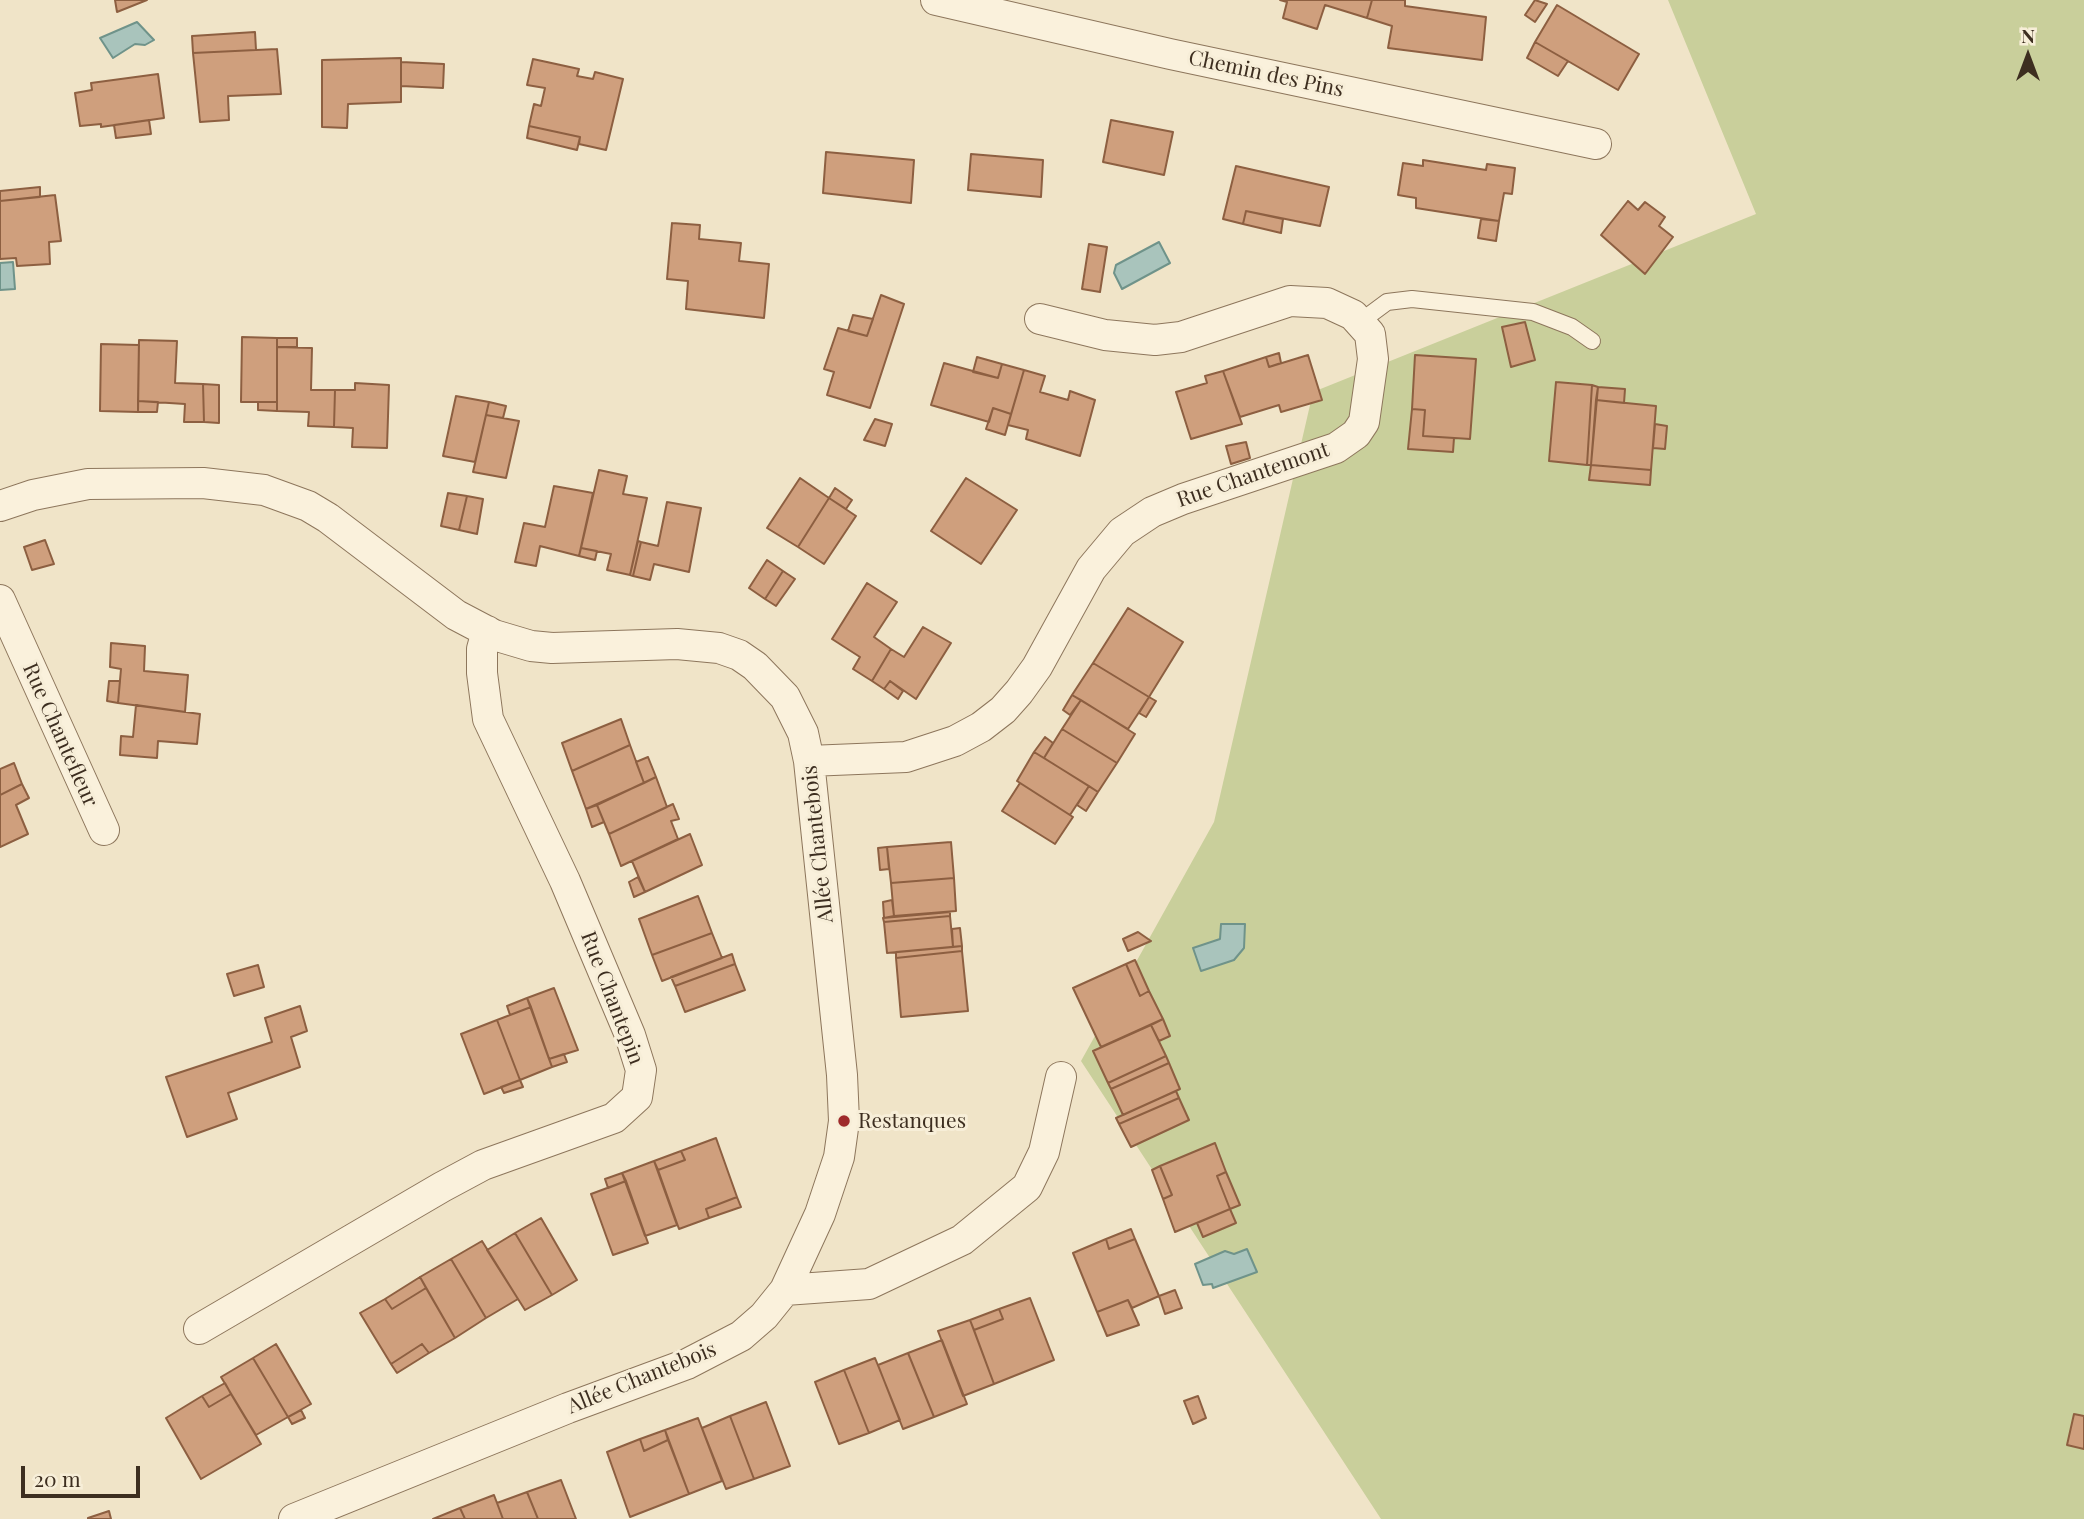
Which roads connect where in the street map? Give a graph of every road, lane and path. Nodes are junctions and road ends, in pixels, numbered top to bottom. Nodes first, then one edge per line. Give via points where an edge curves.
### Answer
1 (936, 0) edge
2 (1596, 144) dead end
3 (1040, 319) dead end
4 (1360, 322) junction
5 (1592, 341) dead end
6 (0, 506) edge
7 (0, 600) edge
8 (487, 631) junction
9 (809, 761) junction
10 (104, 831) dead end
11 (1061, 1077) dead end
12 (785, 1290) junction
13 (199, 1329) dead end
14 (350, 1509) edge
15 (294, 1519) edge

1 - 2 street, Chemin des Pins
3 - 4 street via 1105,335 1155,340 1205,329 1273,305 1309,300 1342,308
4 - 5 lane via 1387,302 1412,299 1533,312 1572,327
4 - 9 street, Rue Chantemont via 1370,334 1373,359 1369,404 1356,434 1310,458 1152,512 1122,532 1091,569 1019,692 981,727 956,741 906,757
6 - 8 street, Allée Chantebois via 88,484 203,483 264,490 328,518 456,615
7 - 10 street, Rue Chantefleur
8 - 9 street, Allée Chantebois via 542,647 677,644 739,655 770,679 796,713
8 - 13 street, Rue Chantepin via 482,673 488,719 631,1035 641,1070 637,1097 614,1118 483,1165
9 - 12 street, Allée Chantebois via 844,1121 839,1157 820,1214
11 - 12 street via 1044,1152 1027,1187 962,1240 869,1284
12 - 14 street, Allée Chantebois via 741,1336 687,1364 568,1408
14 - 15 street, Allée Chantebois

